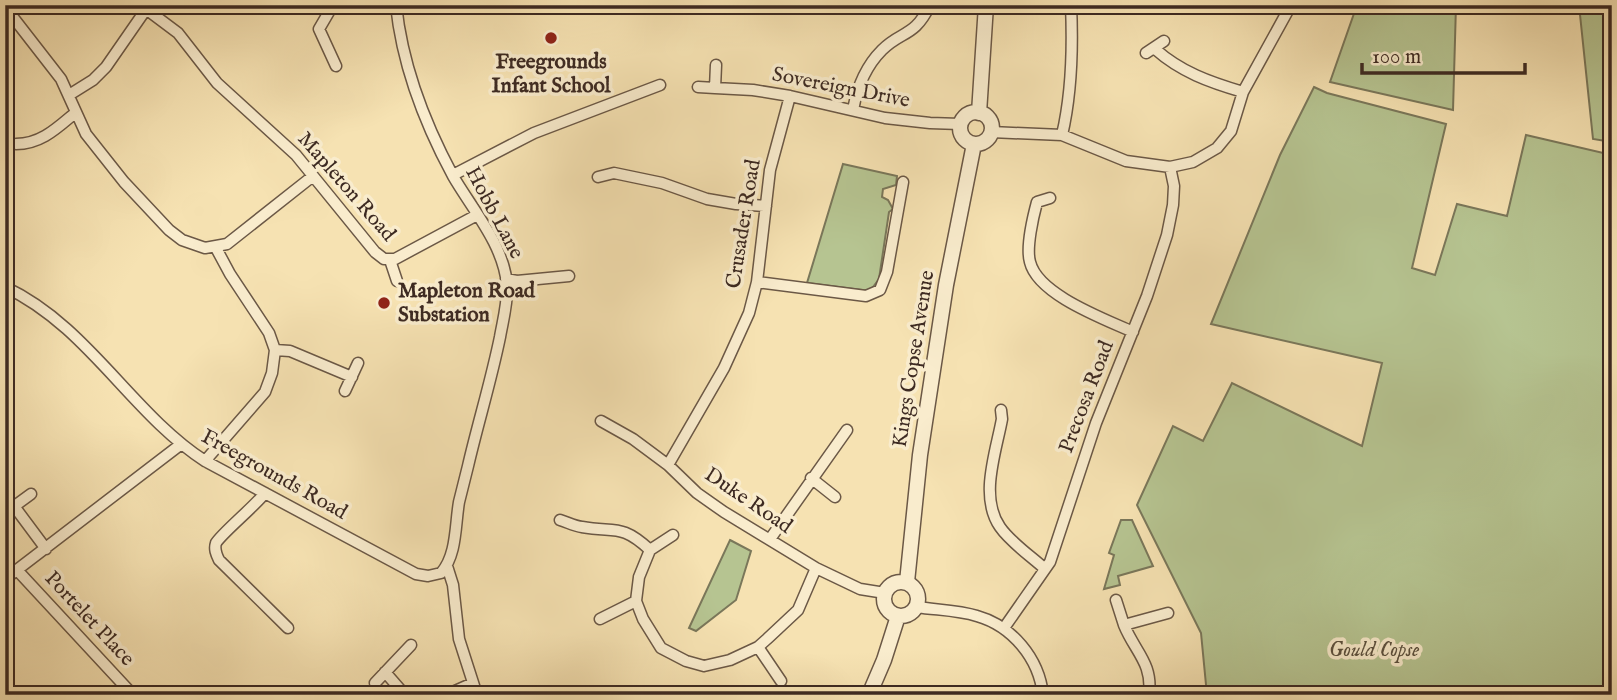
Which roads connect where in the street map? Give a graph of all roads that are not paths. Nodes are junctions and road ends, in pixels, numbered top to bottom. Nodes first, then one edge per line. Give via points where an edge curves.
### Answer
1 (333, 5) edge
2 (396, 5) edge
3 (930, 5) edge
4 (986, 5) edge
5 (1071, 5) edge
6 (1291, 5) edge
7 (148, 7) edge
8 (7, 14) edge
9 (1164, 41) dead end
10 (336, 65) dead end
11 (716, 65) dead end
12 (660, 85) dead end
13 (698, 87) dead end
14 (715, 88) junction
15 (1243, 92) junction
16 (69, 95) junction
17 (790, 96) junction
18 (853, 110) junction
19 (75, 113) junction
20 (979, 113) junction
21 (960, 124) junction
22 (991, 132) junction
23 (1062, 135) junction
24 (974, 144) junction
25 (23, 148) dead end
26 (1170, 167) junction
27 (453, 175) junction
28 (313, 176) junction
29 (598, 177) dead end
30 (903, 181) dead end
31 (887, 194) dead end
32 (900, 195) junction
33 (1026, 195) dead end
34 (1050, 198) dead end
35 (1037, 202) junction
36 (765, 205) junction
37 (477, 215) junction
38 (216, 248) junction
39 (390, 260) junction
40 (569, 276) dead end
41 (506, 279) junction
42 (397, 281) dead end
43 (757, 282) junction
44 (5, 288) edge
45 (1133, 332) junction
46 (275, 350) junction
47 (358, 363) dead end
48 (352, 377) junction
49 (345, 391) dead end
50 (1001, 410) dead end
51 (601, 421) dead end
52 (847, 430) dead end
53 (180, 445) junction
54 (205, 461) junction
55 (668, 465) junction
56 (811, 478) junction
57 (265, 493) junction
58 (31, 494) dead end
59 (835, 497) dead end
60 (10, 510) edge
61 (560, 520) dead end
62 (673, 535) dead end
63 (770, 539) junction
64 (46, 549) junction
65 (650, 550) junction
66 (447, 566) junction
67 (816, 568) junction
68 (1045, 569) junction
69 (17, 570) junction
70 (5, 579) edge
71 (907, 582) junction
72 (885, 593) junction
73 (1116, 600) dead end
74 (636, 601) junction
75 (917, 607) junction
76 (1168, 613) dead end
77 (898, 615) junction
78 (600, 619) dead end
79 (1124, 625) junction
80 (283, 626) dead end
81 (1004, 628) junction
82 (411, 645) dead end
83 (758, 647) junction
84 (783, 661) dead end
85 (773, 668) junction
86 (385, 672) junction
87 (781, 681) dead end
88 (375, 683) dead end
89 (473, 683) junction
90 (133, 695) edge
91 (405, 695) edge
92 (446, 695) edge
93 (477, 695) edge
94 (869, 695) edge
95 (1023, 695) edge
96 (1042, 695) edge
97 (1149, 695) edge

1 - 10 street via 319,29
2 - 27 street, Hobb Lane via 413,80 431,132
3 - 18 street via 912,38 883,49 869,65
4 - 20 street
5 - 23 street via 1073,47
6 - 15 street
7 - 16 street via 106,67
7 - 28 street, Mapleton Road via 178,33 217,83
8 - 16 street
9 - 15 street via 1150,51 1185,72
11 - 14 street
12 - 27 street via 534,133
13 - 14 street, Sovereign Drive
14 - 17 street, Sovereign Drive
15 - 26 street via 1231,131 1217,148 1193,162
16 - 19 street
17 - 18 street, Sovereign Drive
17 - 36 street, Crusader Road
18 - 21 street, Sovereign Drive via 885,118
19 - 25 street
19 - 38 street via 124,182 169,230 194,246
20 - 21 street via 965,116
20 - 22 street via 990,122
21 - 24 street via 964,139
22 - 23 street
22 - 24 street via 985,141
23 - 26 street via 1126,161
24 - 71 street, Kings Copse Avenue via 946,285 920,455
26 - 45 street, Precosa Road via 1173,195 1167,235
27 - 37 street, Hobb Lane
28 - 38 street via 246,232
28 - 39 street, Mapleton Road via 375,253
29 - 36 street via 614,167 707,199
30 - 32 street
31 - 32 street
32 - 43 street via 880,290 866,296
33 - 35 street
34 - 35 street
35 - 45 street via 1029,262 1037,277 1049,289
36 - 43 street, Crusader Road
37 - 39 street, Mapleton Road
37 - 41 street, Hobb Lane via 496,247
38 - 46 street
39 - 42 street
40 - 41 street
41 - 66 street, Hobb Lane via 506,306
43 - 55 street, Crusader Road via 749,313 724,368
44 - 53 street, Freegrounds Road via 24,296 81,341
45 - 68 street, Precosa Road
46 - 48 street via 290,351
46 - 54 street via 265,391
47 - 48 street
48 - 49 street
50 - 68 street via 991,476 994,515 1002,529
51 - 55 street, Duke Road
52 - 56 street
53 - 54 street, Freegrounds Road
53 - 64 street
54 - 57 street, Freegrounds Road
55 - 63 street, Duke Road via 697,493
56 - 59 street
56 - 63 street
57 - 66 street, Freegrounds Road via 416,574 434,576
57 - 80 street via 220,538 215,554
58 - 60 street
60 - 64 street
61 - 65 street via 632,535
62 - 65 street
63 - 67 street, Duke Road
64 - 69 street
65 - 74 street
66 - 89 street via 459,639
67 - 72 street, Duke Road via 860,589
67 - 83 street via 798,610
68 - 81 street, Precosa Road
69 - 70 street
69 - 90 street, Portelet Place
71 - 72 street via 892,584
71 - 75 street via 916,590
72 - 77 street via 885,604
73 - 79 street
74 - 78 street
74 - 83 street via 661,648 686,661 704,666
75 - 77 street via 910,614
75 - 81 street via 977,616
76 - 79 street
77 - 94 street
79 - 97 street via 1151,679
81 - 96 street via 1026,649 1041,681
82 - 86 street
83 - 85 street
84 - 85 street
85 - 87 street
86 - 88 street
86 - 91 street
89 - 92 street
89 - 93 street
95 - 96 street

